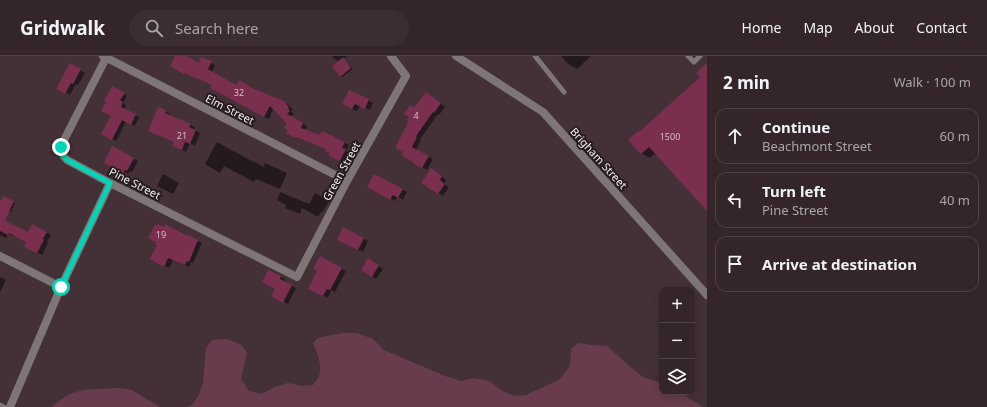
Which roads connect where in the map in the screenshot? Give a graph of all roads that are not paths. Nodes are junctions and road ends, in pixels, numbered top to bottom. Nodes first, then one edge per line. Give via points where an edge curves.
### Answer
1 (391, 56) edge
2 (456, 56) edge
3 (535, 56) edge
4 (688, 56) edge
5 (700, 56) edge
6 (105, 57) edge
7 (564, 92) dead end
8 (348, 181) junction
9 (110, 183) junction
10 (0, 256) edge
11 (296, 277) joint
12 (61, 287) junction
13 (707, 295) edge
14 (0, 405) edge
15 (4, 407) edge
16 (10, 407) edge

1 - 8 street, Green Street via 406,76
2 - 13 street, Brigham Street via 543,112
3 - 7 lane
4 - 5 lane via 694,62
6 - 8 street, Elm Street
6 - 9 street, Pine Street via 63,142 61,152 67,160
8 - 11 street, Green Street
9 - 11 street, Pine Street
9 - 12 street
10 - 12 street
12 - 16 street
14 - 15 lane

